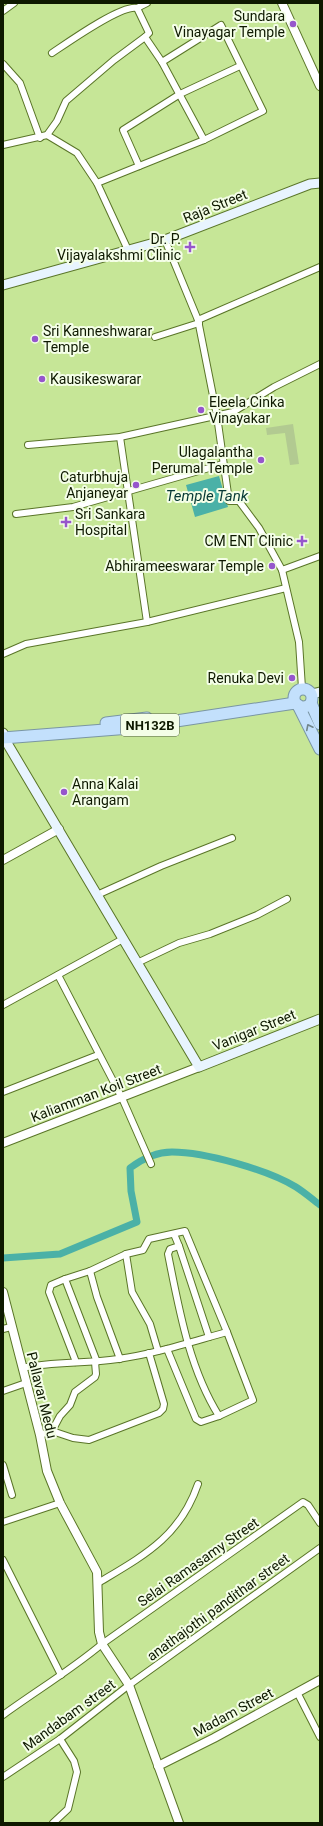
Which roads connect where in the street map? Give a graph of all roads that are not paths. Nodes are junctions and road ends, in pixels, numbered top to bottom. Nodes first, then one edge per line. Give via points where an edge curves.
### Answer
1 (14, 3) edge
2 (147, 3) edge
3 (282, 3) edge
4 (137, 8) junction
5 (3, 11) edge
6 (146, 37) junction
7 (52, 53) dead end
8 (162, 62) junction
9 (3, 64) edge
10 (240, 66) junction
11 (320, 86) edge
12 (180, 94) junction
13 (47, 135) junction
14 (40, 138) junction
15 (204, 140) junction
16 (3, 145) edge
17 (139, 166) junction
18 (97, 183) junction
19 (320, 183) edge
20 (165, 240) junction
21 (128, 250) junction
22 (320, 267) edge
23 (3, 285) edge
24 (199, 322) junction
25 (155, 337) dead end
26 (320, 364) edge
27 (217, 416) junction
28 (120, 437) junction
29 (28, 445) dead end
30 (223, 464) junction
31 (128, 490) junction
32 (16, 514) dead end
33 (320, 556) edge
34 (282, 570) junction
35 (286, 588) junction
36 (147, 622) junction
37 (3, 654) edge
38 (302, 688) junction
39 (315, 698) edge
40 (296, 702) junction
41 (320, 724) edge
42 (3, 735) edge
43 (320, 749) edge
44 (59, 829) junction
45 (232, 838) dead end
46 (3, 860) edge
47 (97, 895) junction
48 (287, 899) dead end
49 (123, 939) junction
50 (137, 963) junction
51 (58, 975) junction
52 (3, 1006) edge
53 (320, 1019) edge
54 (98, 1055) junction
55 (199, 1067) junction
56 (3, 1092) edge
57 (122, 1098) junction
58 (3, 1143) edge
59 (151, 1164) dead end
60 (174, 1234) junction
61 (180, 1246) junction
62 (126, 1254) junction
63 (90, 1271) junction
64 (65, 1279) junction
65 (3, 1292) edge
66 (7, 1328) edge
67 (228, 1332) junction
68 (208, 1337) junction
69 (188, 1344) junction
70 (167, 1349) junction
71 (158, 1351) junction
72 (149, 1353) junction
73 (120, 1359) junction
74 (76, 1362) junction
75 (96, 1362) junction
76 (22, 1368) junction
77 (26, 1383) junction
78 (3, 1391) edge
79 (219, 1416) junction
80 (52, 1431) junction
81 (40, 1435) junction
82 (3, 1465) edge
83 (198, 1484) dead end
84 (12, 1495) dead end
85 (60, 1503) junction
86 (3, 1522) edge
87 (320, 1523) edge
88 (320, 1548) edge
89 (3, 1560) edge
90 (98, 1583) junction
91 (102, 1644) junction
92 (61, 1675) junction
93 (320, 1680) edge
94 (129, 1685) junction
95 (297, 1692) junction
96 (3, 1715) edge
97 (320, 1737) edge
98 (60, 1739) junction
99 (158, 1766) junction
100 (3, 1777) edge
101 (53, 1823) edge
102 (179, 1823) edge

1 - 5 street
2 - 4 street
3 - 11 street
4 - 6 street via 149,33
4 - 7 street via 130,8 106,19
6 - 8 street
6 - 13 street via 114,60 66,101
8 - 10 street via 221,25
8 - 12 street
9 - 14 street via 20,83
10 - 12 street
10 - 15 street via 263,111
12 - 15 street
12 - 17 street via 123,130
13 - 14 street
13 - 18 street via 77,153
14 - 16 street
15 - 17 street
17 - 18 street
18 - 21 street
19 - 20 main road, Raja Street via 310,184
20 - 21 main road, Raja Street
20 - 24 street
21 - 23 main road, Raja Street
22 - 24 street
24 - 25 street
24 - 27 street
26 - 27 street via 274,386 233,412
27 - 28 street
27 - 30 street
28 - 29 street
28 - 31 street
30 - 31 street
30 - 34 street via 229,501 239,501 259,528
31 - 32 street via 73,507
31 - 36 street
33 - 34 street
34 - 35 street
35 - 36 street
35 - 38 street via 299,642
36 - 37 street via 26,644
38 - 39 highway via 308,689
38 - 40 highway via 297,691
39 - 40 highway via 306,706
39 - 41 highway
40 - 42 highway, NH132B
43 -> 40 highway
42 - 44 main road
44 - 46 street
44 - 47 main road
45 - 47 street
47 - 49 main road
48 - 50 street via 257,915 210,934 179,943
49 - 50 main road
49 - 51 street
50 - 55 main road
51 - 52 street
51 - 54 street
53 - 55 main road, Vanigar Street
54 - 56 street
54 - 57 street
55 - 57 street, Kaliamman Koil Street
57 - 58 street, Kaliamman Koil Street
57 - 59 street
60 - 61 street
60 - 62 street via 149,1239 143,1250
60 - 67 street via 186,1232
61 - 68 street
61 - 69 street via 170,1249 168,1254
62 - 63 street
62 - 71 street via 132,1292 150,1324
63 - 64 street
63 - 73 street
64 - 74 street via 51,1285 49,1292
64 - 75 street
65 - 66 street, Pallavar Medu
66 - 76 street, Pallavar Medu
67 - 68 street
67 - 79 street via 253,1399
68 - 69 street
69 - 70 street
69 - 79 street via 210,1401
70 - 71 street
70 - 79 street via 196,1419 201,1422
71 - 72 street
72 - 73 street
72 - 80 street via 164,1404 159,1413 89,1440
73 - 75 street
74 - 75 street
74 - 76 street
75 - 80 street via 95,1377 75,1392 70,1405
76 - 77 street, Pallavar Medu
77 - 78 street
77 - 81 street, Pallavar Medu
80 - 81 street
81 - 85 street, Pallavar Medu via 47,1472
82 - 84 street
83 - 90 street via 192,1500 172,1531 148,1553
85 - 86 street
85 - 90 street, Pallavar Medu via 89,1555 97,1572
87 - 91 street, Selai Ramasamy Street via 303,1502
88 - 94 street, anathajothi pandithar street
89 - 92 street
90 - 91 street, Pallavar Medu
91 - 92 street, Selai Ramasamy Street
91 - 94 street
92 - 96 street, Selai Ramasamy Street
93 - 95 street, Madam Street
94 - 98 street, Mandabam street
94 - 99 street via 146,1726
95 - 97 street
95 - 99 street, Madam Street
98 - 100 street, Mandabam street
98 - 101 street via 74,1761 77,1772 68,1809
99 - 102 street

